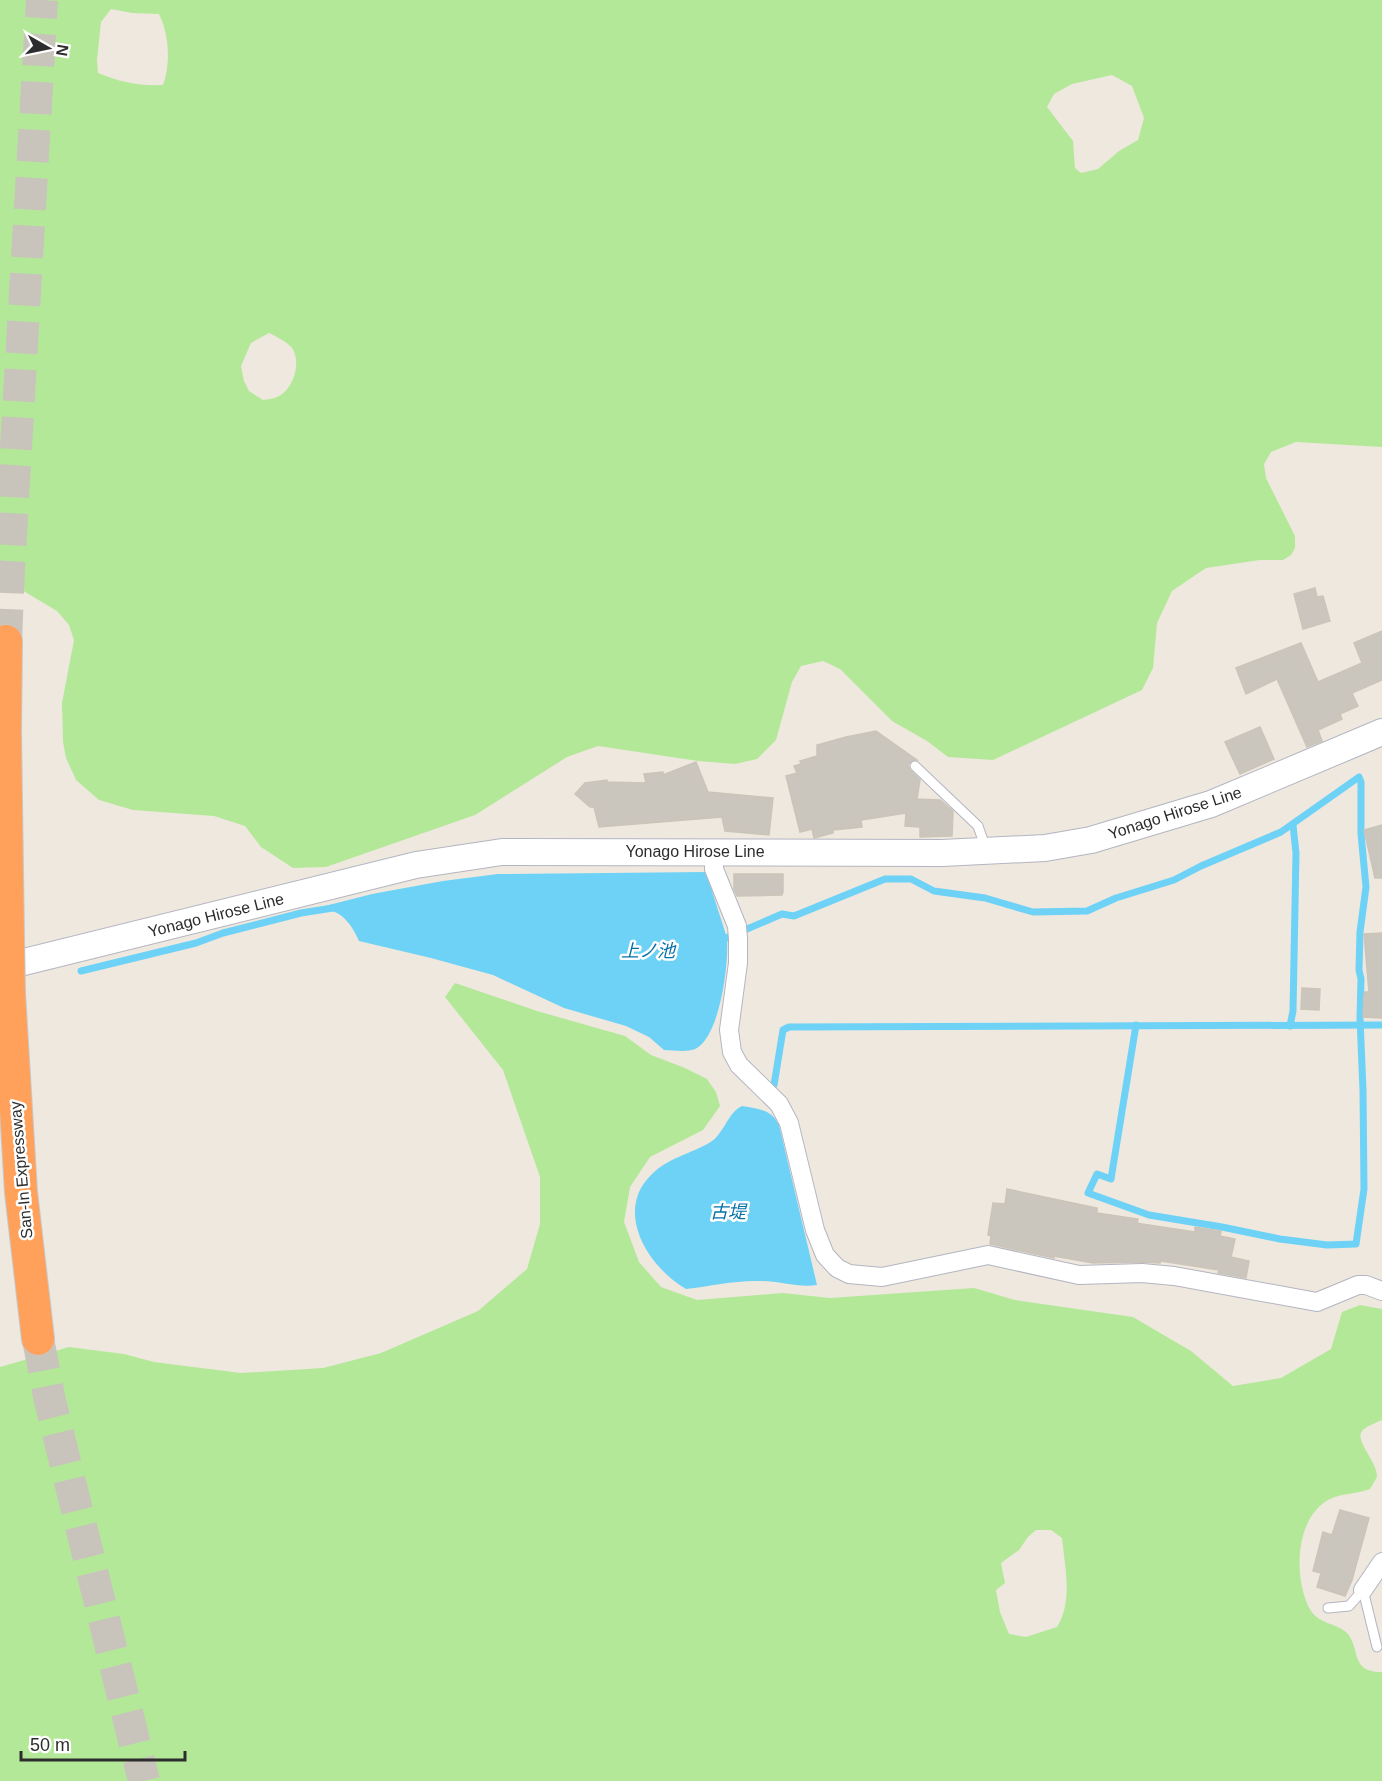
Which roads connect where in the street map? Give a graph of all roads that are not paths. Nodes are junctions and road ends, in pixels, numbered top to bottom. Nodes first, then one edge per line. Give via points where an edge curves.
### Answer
1 (6, 641) dead end
2 (1382, 732) edge
3 (915, 766) dead end
4 (714, 851) junction
5 (987, 851) junction
6 (6, 967) edge
7 (0, 1049) edge
8 (1382, 1291) edge
9 (1382, 1562) edge
10 (1363, 1590) junction
11 (1328, 1608) dead end
12 (1377, 1647) dead end

1 - 6 highway, San-In Expressway
2 - 5 main road, Yonago Hirose Line via 1211,804 1160,821 1045,848
3 - 5 lane via 978,826
4 - 5 main road, Yonago Hirose Line via 889,854
4 - 6 main road, Yonago Hirose Line via 502,852 416,865
4 - 8 street via 714,869 737,926 738,963 729,1030 732,1052 739,1065 779,1104 789,1123 815,1230 825,1256 837,1268 849,1274 882,1277 988,1255 1079,1275 1174,1276 1317,1302 1358,1285
6 - 7 highway, San-In Expressway via 31,1339 8,1194
9 - 10 street
10 - 11 lane via 1349,1606
10 - 12 lane

